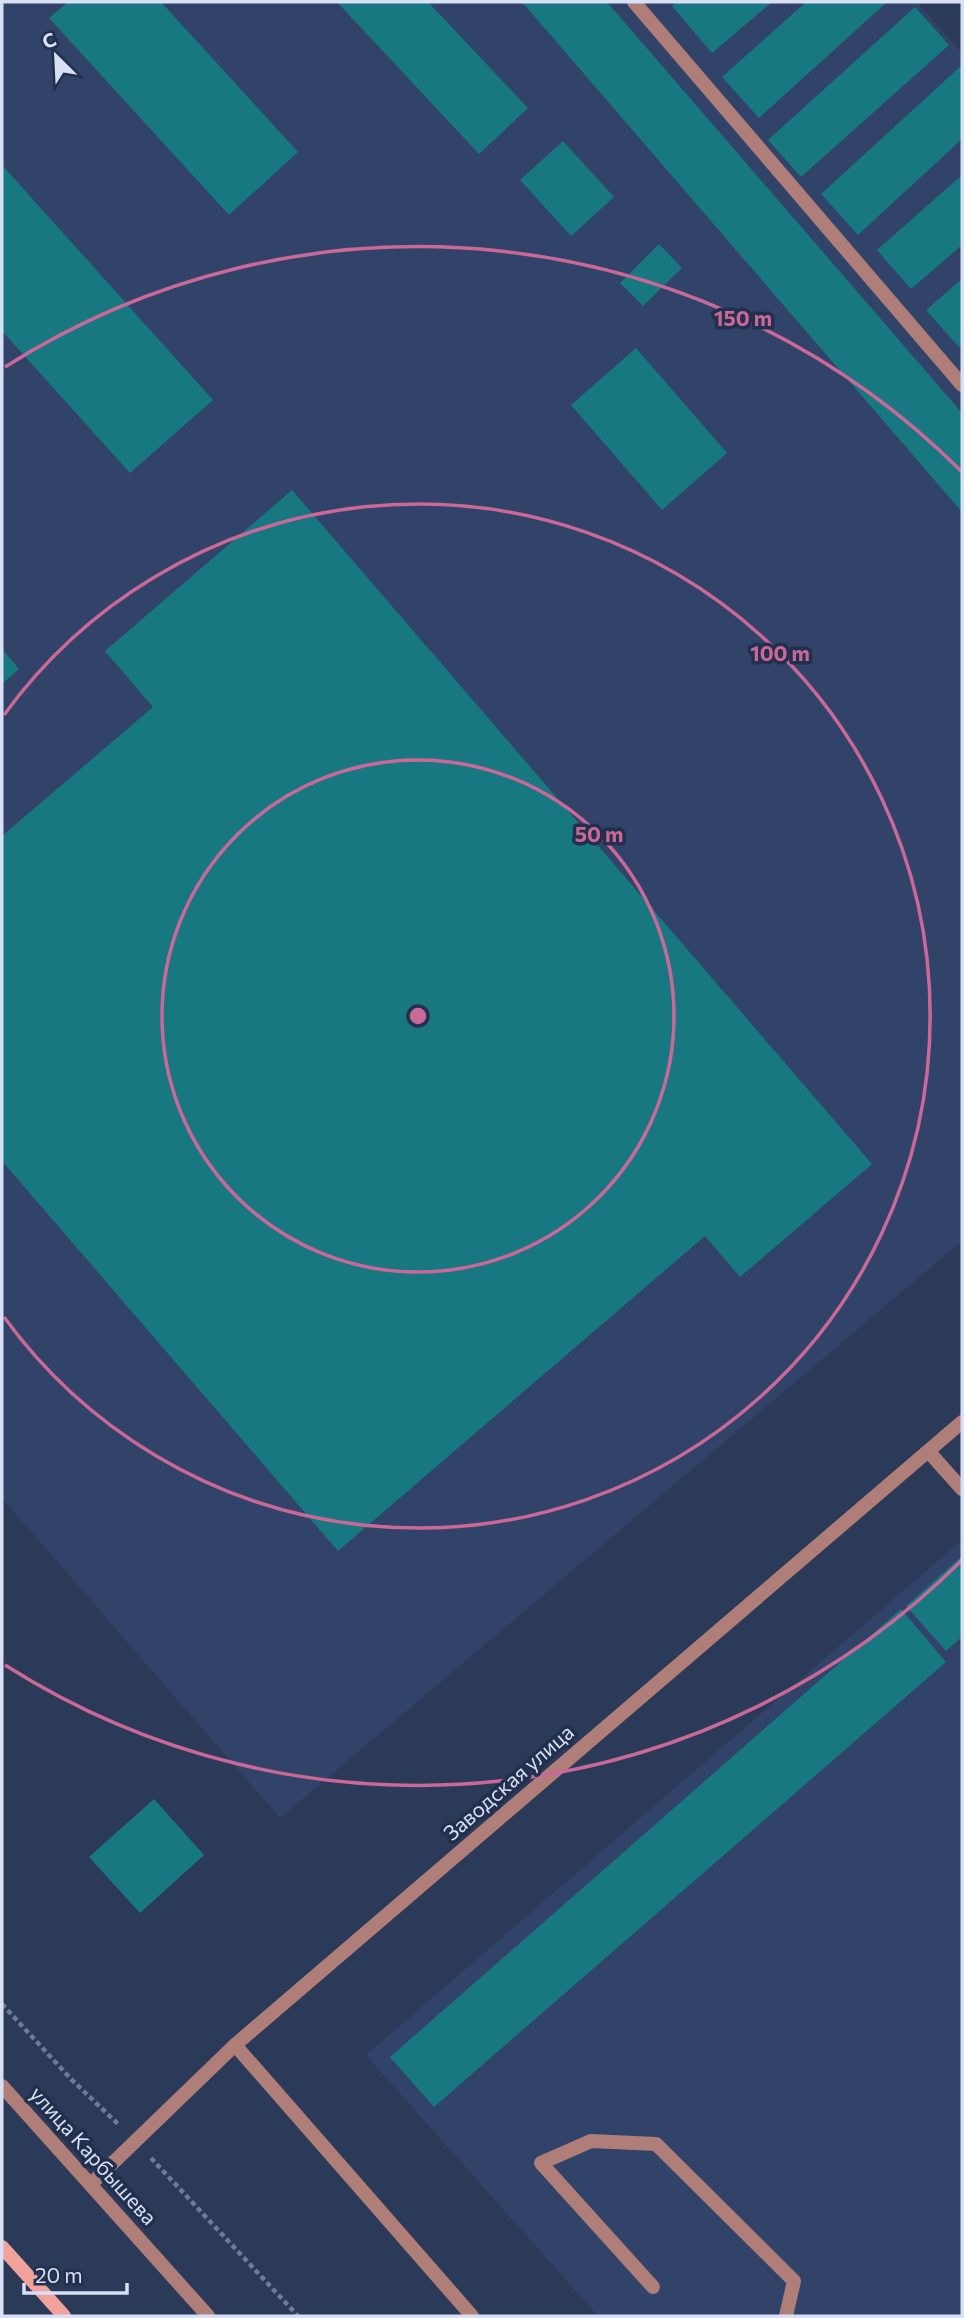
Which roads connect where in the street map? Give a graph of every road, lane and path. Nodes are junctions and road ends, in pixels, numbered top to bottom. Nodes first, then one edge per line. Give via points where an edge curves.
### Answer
1 (634, 2) edge
2 (962, 385) edge
3 (962, 1422) edge
4 (929, 1452) junction
5 (962, 1489) edge
6 (235, 2045) junction
7 (2, 2087) edge
8 (91, 2185) junction
9 (232, 2243) dead end
10 (2, 2247) edge
11 (653, 2287) dead end
12 (64, 2316) edge
13 (208, 2316) edge
14 (298, 2316) edge
15 (472, 2316) edge
16 (786, 2316) edge

1 - 2 street
3 - 4 street, Заводская улица
4 - 5 street
4 - 6 street, Заводская улица
6 - 8 street, Заводская улица
6 - 15 street
7 - 8 street, улица Карбышева
8 - 13 street, улица Карбышева
9 - 14 path
10 - 12 street
11 - 16 street via 541,2163 591,2141 656,2144 794,2281

